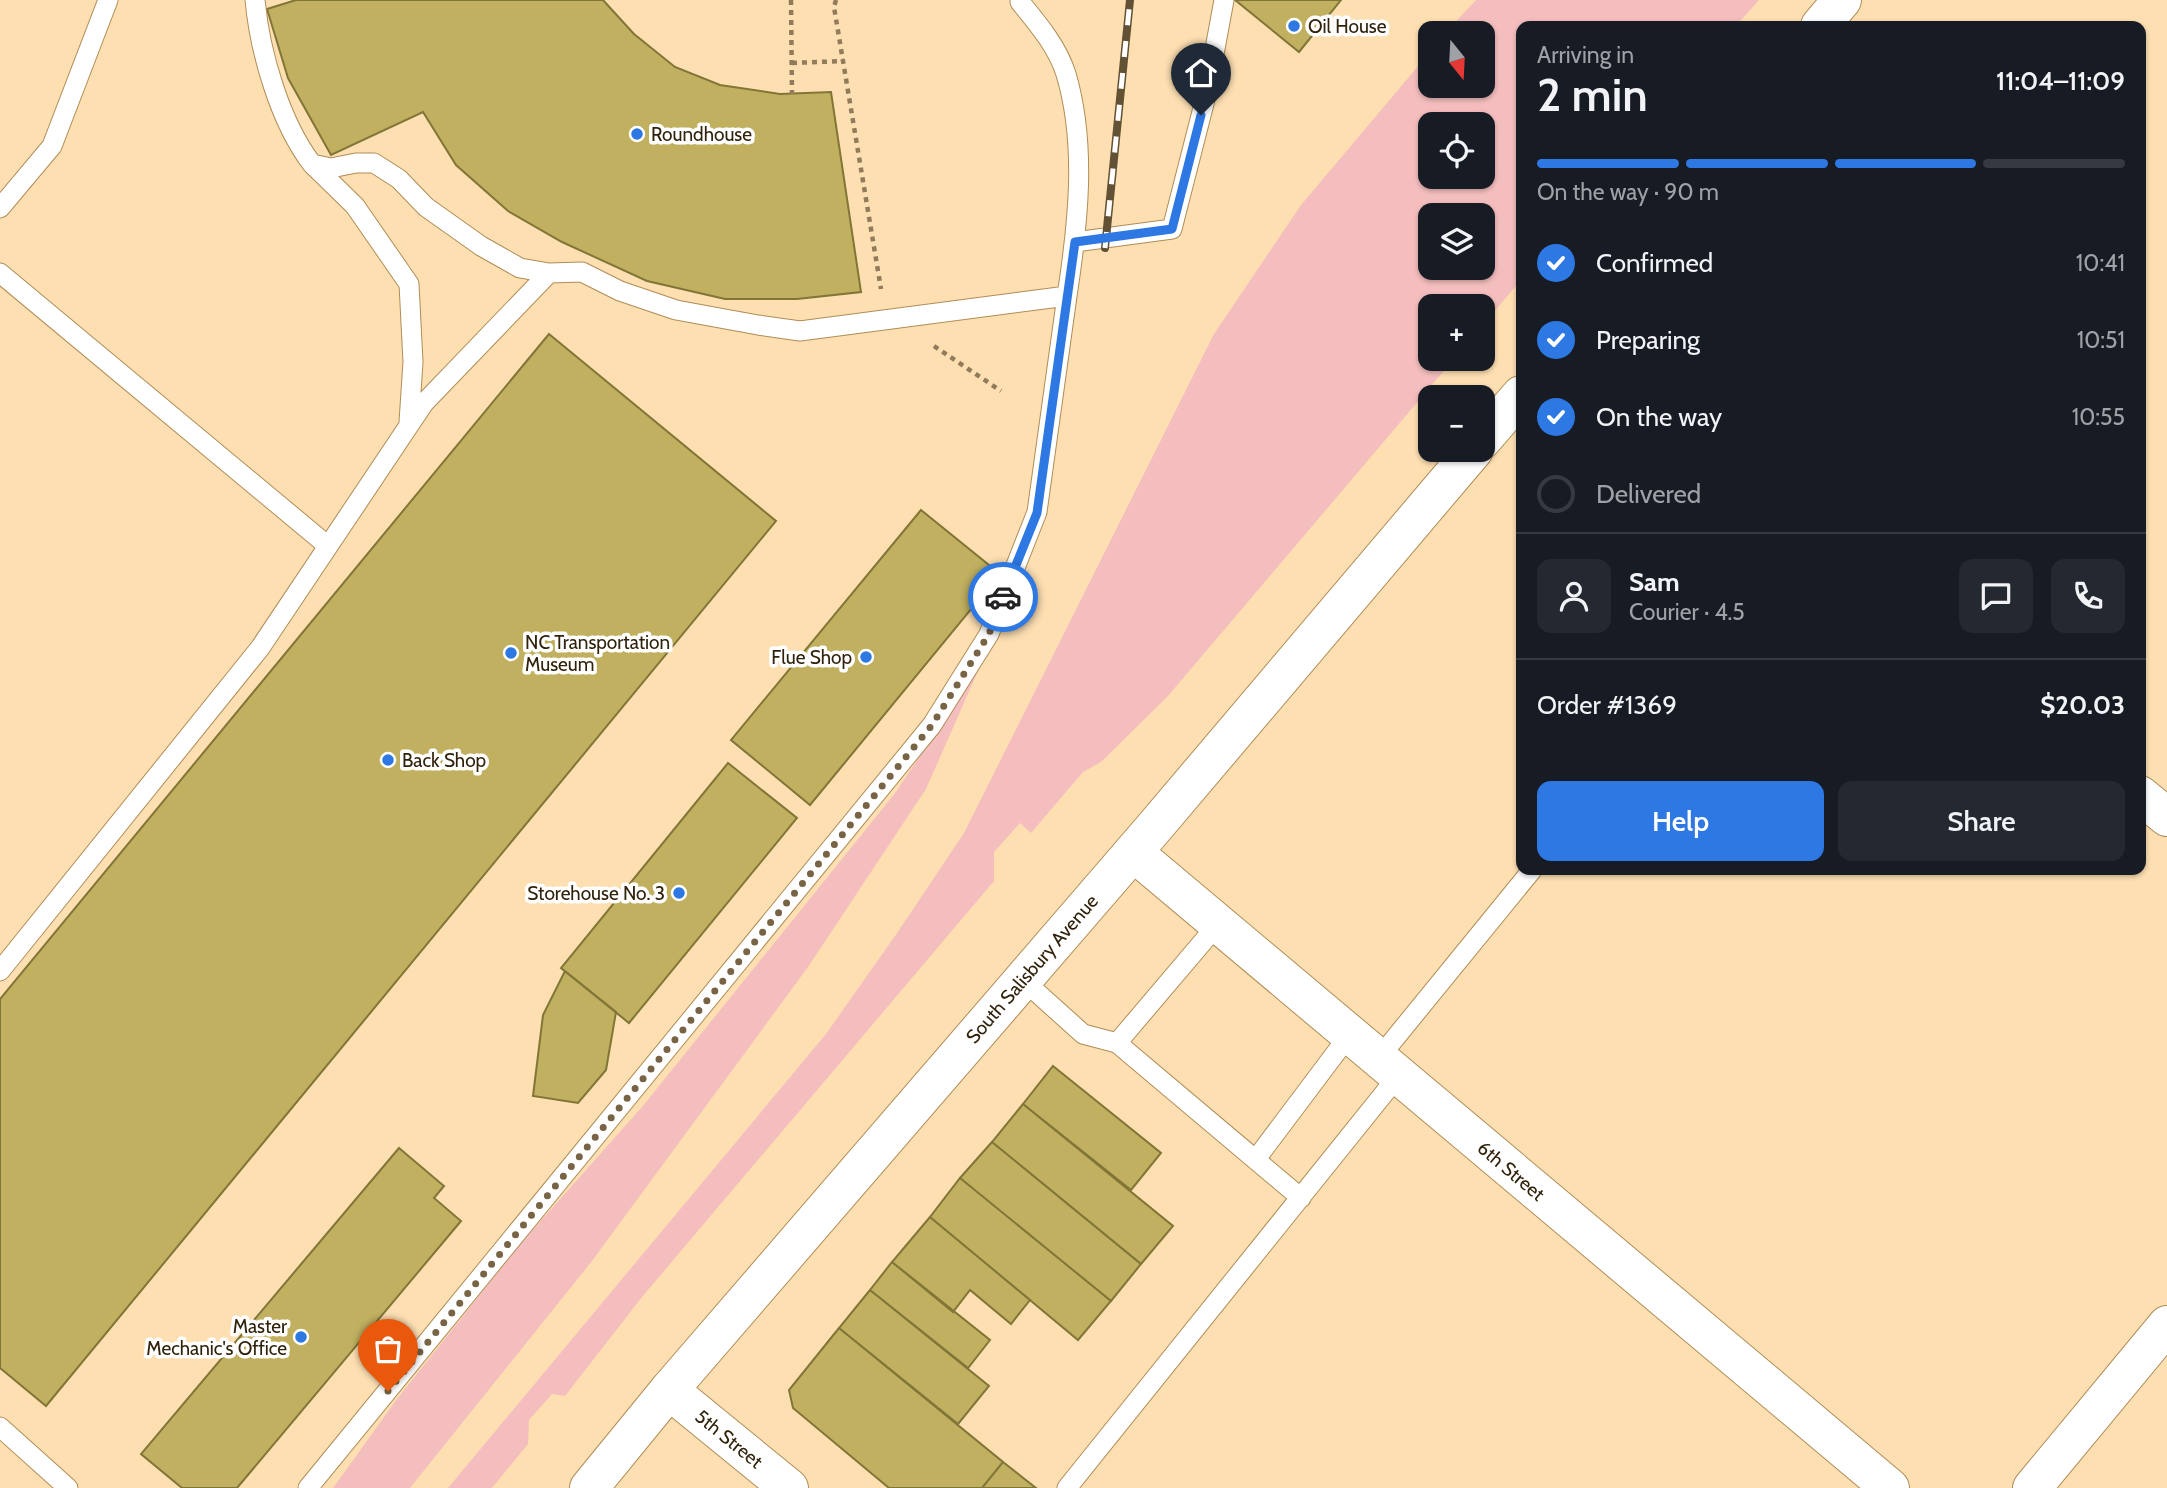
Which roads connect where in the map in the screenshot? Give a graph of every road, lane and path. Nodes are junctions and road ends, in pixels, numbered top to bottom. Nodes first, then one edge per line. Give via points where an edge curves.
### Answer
1 (108, 0) edge
2 (255, 0) edge
3 (791, 0) edge
4 (836, 0) edge
5 (1224, 0) edge
6 (1020, 2) dead end
7 (844, 61) junction
8 (792, 63) junction
9 (792, 94) dead end
10 (312, 164) junction
11 (0, 208) edge
12 (1075, 242) junction
13 (0, 273) edge
14 (550, 273) junction
15 (1067, 296) junction
16 (892, 319) junction
17 (1001, 391) dead end
18 (1516, 401) edge
19 (1495, 425) edge
20 (408, 426) junction
21 (1464, 462) edge
22 (328, 547) junction
23 (2146, 800) edge
24 (2167, 817) edge
25 (1133, 852) junction
26 (1528, 875) edge
27 (1218, 924) junction
28 (0, 971) edge
29 (1023, 980) junction
30 (1350, 1034) junction
31 (1117, 1043) junction
32 (1388, 1067) junction
33 (1256, 1159) junction
34 (1301, 1198) junction
35 (2167, 1325) edge
36 (669, 1390) junction
37 (0, 1427) edge
38 (68, 1488) edge
39 (308, 1488) edge
40 (589, 1488) edge
41 (789, 1488) edge
42 (1067, 1488) edge
43 (1891, 1488) edge
44 (2032, 1488) edge

1 - 11 lane via 52,146
2 - 10 lane via 258,35 293,139
3 - 8 path
4 - 7 path
5 - 12 lane via 1207,92 1172,229
6 - 12 lane via 1047,34 1065,73 1076,137 1079,217
7 - 8 path
7 - 16 path via 882,297
8 - 9 path
10 - 14 lane via 331,168 374,163 481,246 520,268
10 - 20 lane via 355,206 409,284 414,362
12 - 15 lane
13 - 22 lane
14 - 16 lane via 582,272 620,291 677,310 790,329
14 - 20 lane via 424,403
15 - 16 lane
15 - 39 lane via 1037,513 989,634 932,725
16 - 17 path
18 - 19 main road
20 - 22 lane
21 - 25 main road, South Salisbury Avenue
22 - 28 lane via 260,648
23 - 24 main road
25 - 27 main road, 6th Street
25 - 29 main road, South Salisbury Avenue
26 - 32 lane
27 - 30 main road, 6th Street
27 - 31 lane
29 - 31 lane via 1083,1034
29 - 36 main road, South Salisbury Avenue
30 - 32 main road, 6th Street
30 - 33 lane
31 - 33 lane
32 - 34 lane
32 - 43 main road, 6th Street
33 - 34 lane
34 - 42 lane
35 - 44 main road
36 - 40 main road, South Salisbury Avenue
36 - 41 main road, 5th Street
37 - 38 lane

